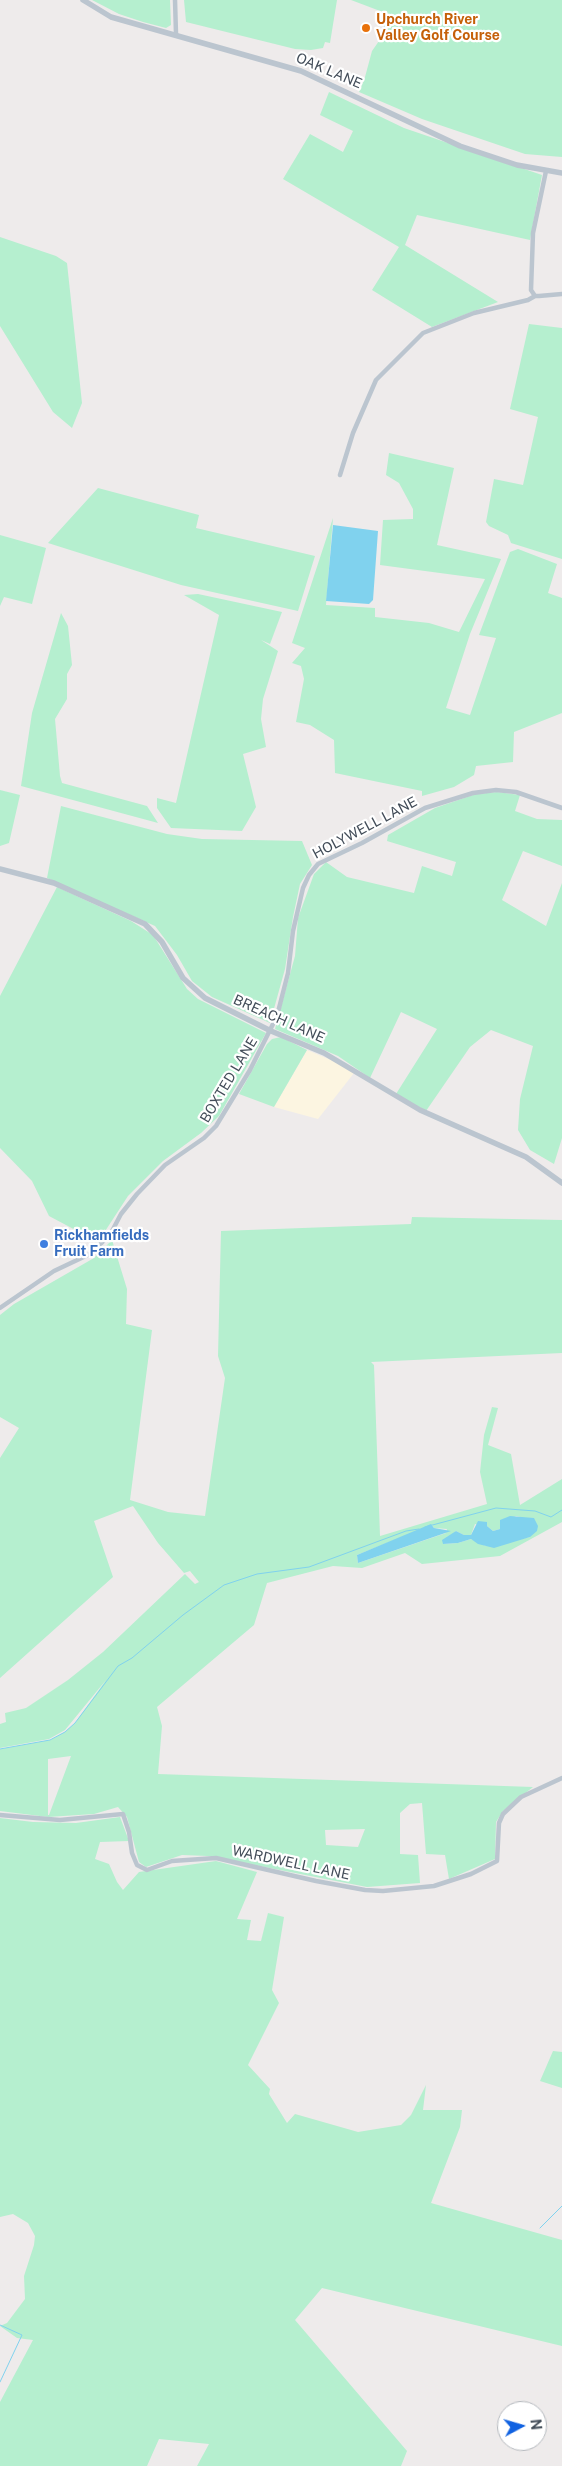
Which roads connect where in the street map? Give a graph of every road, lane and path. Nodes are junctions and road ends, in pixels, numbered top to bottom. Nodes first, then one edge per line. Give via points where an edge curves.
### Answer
1 (83, 0) edge
2 (175, 0) edge
3 (176, 34) junction
4 (546, 171) junction
5 (562, 173) edge
6 (562, 294) edge
7 (535, 296) junction
8 (340, 475) dead end
9 (562, 808) edge
10 (0, 870) edge
11 (271, 1031) junction
12 (562, 1183) edge
13 (0, 1308) edge
14 (562, 1778) edge
15 (0, 1815) edge

1 - 3 street, OAK LANE via 111,16
2 - 3 street
3 - 4 street, OAK LANE via 301,71 446,141
4 - 5 street, OAK LANE
4 - 7 street via 533,233 532,290
6 - 7 street
7 - 8 street via 474,313 422,333 376,380 353,433
9 - 11 street, HOLYWELL LANE via 516,792 473,793 425,808 318,864 303,888 288,973
10 - 11 street, BREACH LANE via 54,883 145,924 162,942 193,989 204,998
11 - 12 street, BREACH LANE via 324,1053 420,1110 526,1157
11 - 13 street, BOXTED LANE via 216,1126 165,1165 137,1194 101,1245 92,1253 34,1283
14 - 15 street, WARDWELL LANE via 521,1796 503,1814 499,1823 497,1861 434,1886 383,1891 316,1881 216,1858 181,1859 146,1870 137,1866 123,1814 60,1820

